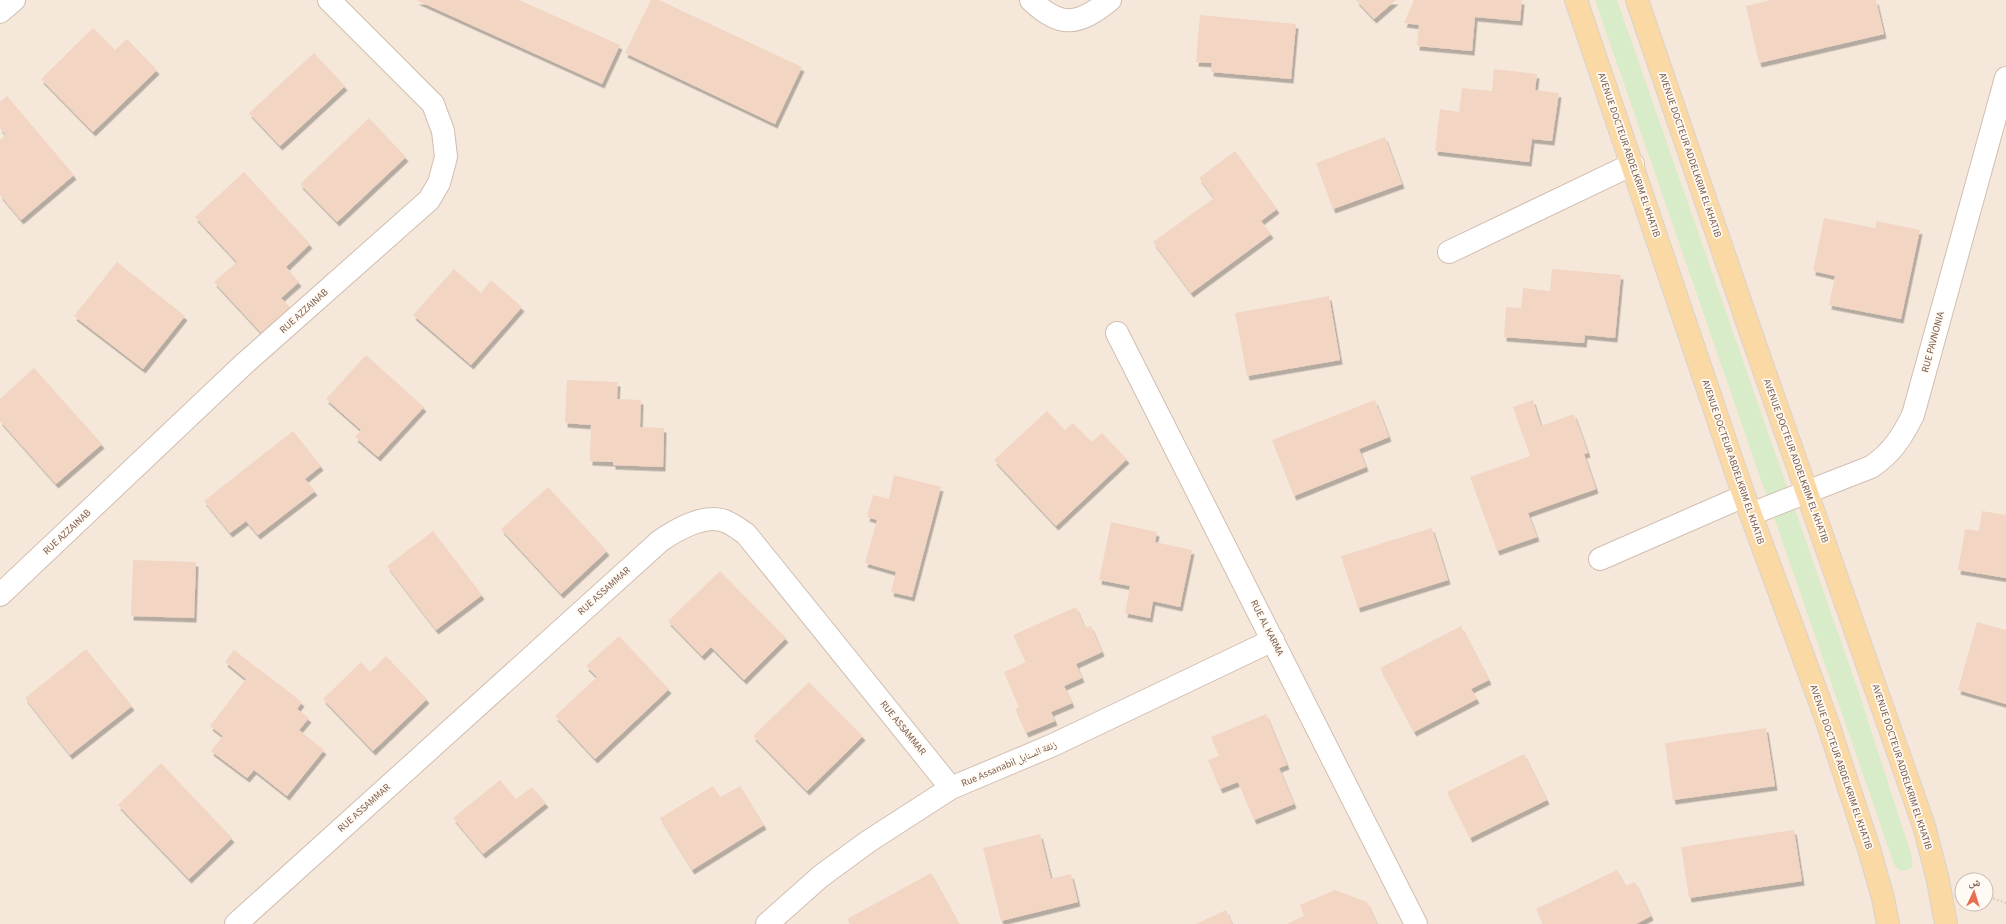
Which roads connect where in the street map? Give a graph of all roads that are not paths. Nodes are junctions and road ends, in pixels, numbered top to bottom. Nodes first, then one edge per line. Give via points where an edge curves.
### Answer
1 (14, 0) edge
2 (329, 0) edge
3 (1031, 0) edge
4 (1110, 0) edge
5 (1576, 0) edge
6 (1637, 0) edge
7 (0, 12) edge
8 (2006, 78) edge
9 (1633, 164) junction
10 (1449, 252) dead end
11 (1117, 333) dead end
12 (1808, 492) junction
13 (1748, 505) junction
14 (1600, 559) dead end
15 (0, 596) edge
16 (1273, 640) junction
17 (952, 788) junction
18 (236, 924) edge
19 (767, 924) edge
20 (1416, 924) edge
21 (1888, 924) edge
22 (1946, 924) edge

1 - 7 street
2 - 15 street, RUE AZZAINAB via 433,104 443,131 446,157 439,183 429,200 244,364
3 - 4 street via 1045,13 1057,19 1068,20 1082,18 1095,12
5 - 9 main road, AVENUE DOCTEUR ABDELKRIM EL KHATIB
6 - 12 main road, AVENUE DOCTEUR ADDELKRIM EL KHATIB
8 - 12 street, RUE PAVNONIA via 1913,415 1905,432 1885,458 1871,467
9 - 10 street
9 - 13 main road, AVENUE DOCTEUR ABDELKRIM EL KHATIB
11 - 16 street, RUE AL KARMA
12 - 13 street, RUE PAVNONIA
12 - 22 main road, AVENUE DOCTEUR ADDELKRIM EL KHATIB via 1924,826
13 - 14 street, RUE PAVNONIA
13 - 21 main road, AVENUE DOCTEUR ABDELKRIM EL KHATIB via 1827,721 1869,849
16 - 17 street, Rue Assanabil زنقة السنابل via 1053,745
16 - 20 street, RUE AL KARMA
17 - 18 street, RUE ASSAMMAR via 746,534 726,521 709,520 675,530 660,541
17 - 19 street, Rue Assanabil زنقة السنابل via 869,841 827,872

